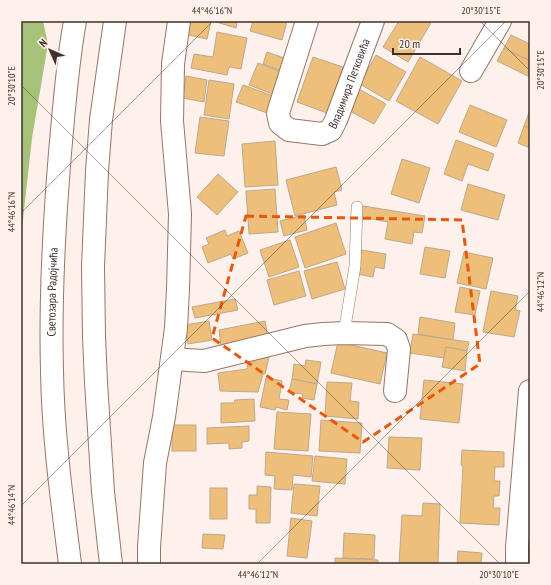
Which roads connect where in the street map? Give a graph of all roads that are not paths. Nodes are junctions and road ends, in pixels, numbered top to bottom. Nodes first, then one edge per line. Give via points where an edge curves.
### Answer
1 (66, 21) edge
2 (75, 21) edge
3 (115, 21) edge
4 (179, 21) edge
5 (307, 21) edge
6 (373, 21) edge
7 (500, 21) edge
8 (71, 42) junction
9 (471, 71) dead end
10 (357, 207) dead end
11 (344, 333) junction
12 (172, 358) junction
13 (395, 391) dead end
14 (530, 391) edge
15 (70, 564) edge
16 (111, 564) edge
17 (149, 564) edge
18 (517, 564) edge

1 - 8 street
2 - 8 street, Светозара Радојчића
3 - 16 street via 101,120 93,267 96,382 103,492
4 - 12 street via 172,121 180,214 176,328
5 - 6 street, Владимира Петковића via 278,113 280,123 289,130 322,134 331,130 336,120
7 - 9 street
8 - 15 street, Светозара Радојчића via 55,207 52,301 52,371
10 - 11 lane via 355,266
11 - 12 street via 305,336 204,360
11 - 13 street via 388,334 396,340 399,349
12 - 17 street via 155,463
14 - 18 street

